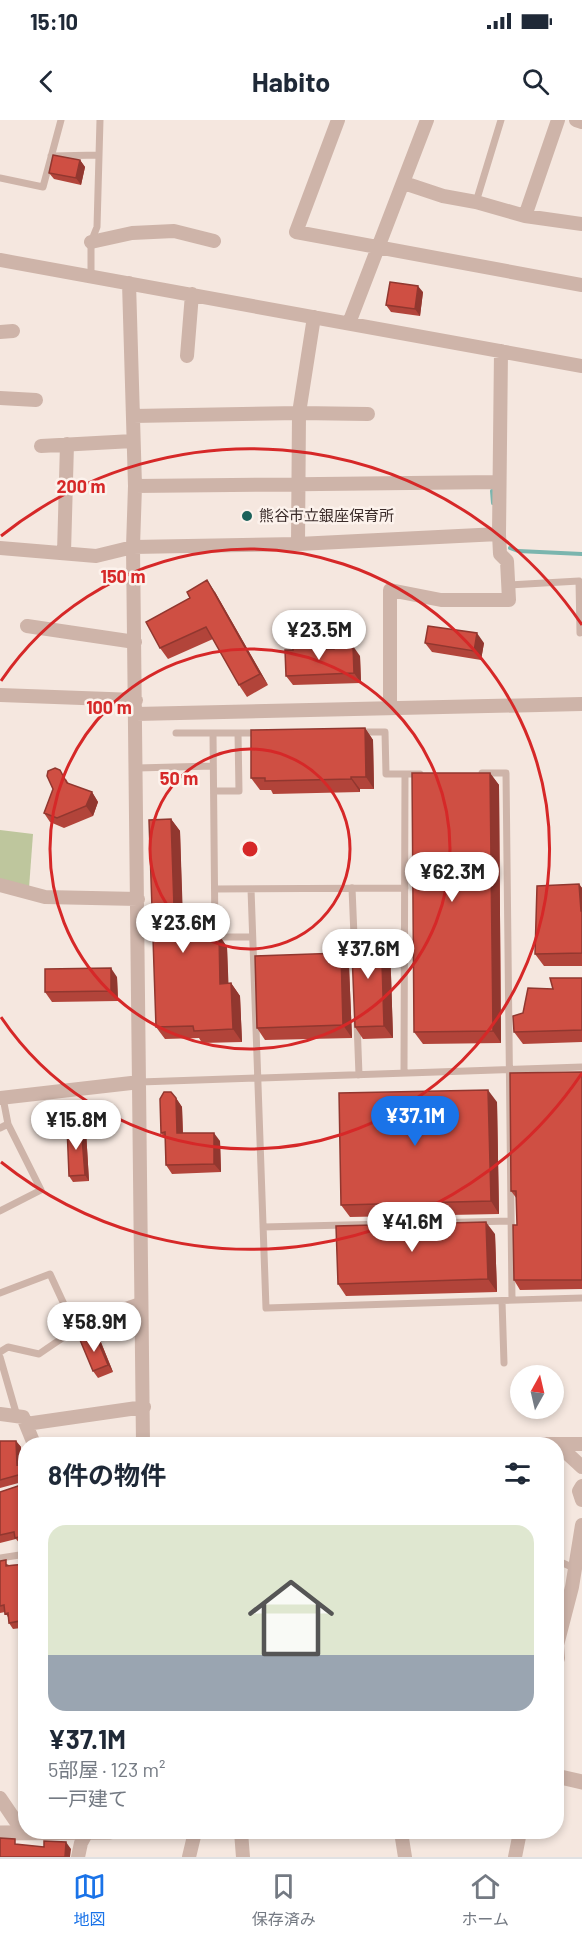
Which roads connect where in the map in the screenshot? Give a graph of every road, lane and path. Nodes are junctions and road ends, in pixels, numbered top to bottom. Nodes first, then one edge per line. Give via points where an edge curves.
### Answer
1 (61, 120) edge
2 (100, 120) edge
3 (338, 120) edge
4 (427, 120) edge
5 (501, 120) edge
6 (558, 120) edge
7 (576, 120) edge
8 (582, 122) edge
9 (99, 155) junction
10 (51, 156) junction
11 (0, 178) edge
12 (404, 183) junction
13 (476, 202) junction
14 (525, 216) junction
15 (582, 224) edge
16 (214, 241) dead end
17 (91, 242) junction
18 (378, 247) junction
19 (0, 260) edge
20 (91, 276) junction
21 (129, 283) junction
22 (582, 285) edge
23 (192, 294) junction
24 (314, 317) junction
25 (349, 323) junction
26 (501, 351) junction
27 (187, 356) dead end
28 (582, 366) edge
29 (0, 398) edge
30 (36, 400) dead end
31 (299, 413) junction
32 (368, 414) dead end
33 (133, 416) junction
34 (133, 441) junction
35 (67, 444) junction
36 (41, 446) dead end
37 (498, 482) junction
38 (298, 483) junction
39 (135, 486) junction
40 (499, 534) junction
41 (298, 544) junction
42 (133, 547) junction
43 (0, 548) edge
44 (64, 553) junction
45 (509, 585) junction
46 (27, 626) dead end
47 (580, 633) dead end
48 (135, 642) junction
49 (0, 695) edge
50 (582, 704) edge
51 (136, 707) junction
52 (390, 708) junction
53 (351, 732) edge
54 (176, 733) dead end
55 (213, 733) junction
56 (238, 733) junction
57 (272, 733) edge
58 (213, 766) junction
59 (137, 768) junction
60 (473, 773) edge
61 (405, 774) junction
62 (428, 774) edge
63 (214, 791) junction
64 (0, 885) edge
65 (352, 888) junction
66 (405, 888) junction
67 (215, 889) junction
68 (251, 889) junction
69 (138, 899) junction
70 (252, 937) junction
71 (355, 970) edge
72 (357, 1016) edge
73 (582, 1067) edge
74 (510, 1070) junction
75 (404, 1073) junction
76 (359, 1075) junction
77 (258, 1078) junction
78 (140, 1082) junction
79 (1, 1098) edge
80 (8, 1124) junction
81 (0, 1128) edge
82 (0, 1211) edge
83 (511, 1221) junction
84 (263, 1227) junction
85 (0, 1293) edge
86 (582, 1298) edge
87 (141, 1300) junction
88 (512, 1300) junction
89 (502, 1301) junction
90 (75, 1328) junction
91 (0, 1352) edge
92 (0, 1357) edge
93 (504, 1363) dead end
94 (144, 1407) junction
95 (0, 1414) edge
96 (22, 1420) junction
97 (30, 1437) edge
98 (143, 1437) edge
99 (564, 1444) edge
100 (582, 1444) edge
101 (564, 1454) edge
102 (582, 1467) edge
103 (582, 1486) edge
104 (582, 1500) edge
105 (582, 1526) edge
106 (18, 1555) edge
107 (0, 1558) edge
108 (564, 1564) edge
109 (574, 1568) junction
110 (564, 1618) edge
111 (564, 1778) edge
112 (582, 1782) edge
113 (0, 1798) edge
114 (18, 1825) edge
115 (0, 1833) edge
116 (18, 1833) edge
117 (83, 1839) edge
118 (193, 1839) edge
119 (242, 1839) edge
120 (402, 1839) edge
121 (519, 1839) edge
122 (78, 1857) edge
123 (189, 1857) edge
124 (243, 1857) edge
125 (405, 1857) edge
126 (515, 1857) edge

1 - 10 lane
2 - 9 lane
3 - 18 street via 296,232
4 - 12 street
5 - 13 lane
6 - 14 street
7 - 8 street
9 - 10 lane
9 - 17 lane via 97,227
10 - 11 lane via 43,187
12 - 13 street
12 - 18 street
13 - 14 street
14 - 15 street
16 - 17 street via 174,231 132,233
17 - 20 lane
18 - 22 street
18 - 25 street
19 - 20 street
20 - 21 street
21 - 23 street
21 - 33 street
23 - 24 street
23 - 27 street
24 - 25 street
24 - 31 street
25 - 26 street
26 - 28 street
26 - 37 street
29 - 30 street
31 - 32 street
31 - 33 street
31 - 38 street
33 - 34 street
34 - 35 street
34 - 39 street
35 - 36 street
35 - 44 street
37 - 38 street
37 - 40 street
38 - 39 street
38 - 41 street
39 - 42 street
40 - 41 street
40 - 45 street
41 - 42 street
42 - 44 street via 96,556
42 - 48 street
43 - 44 street
45 - 47 lane via 579,581
45 - 52 street via 509,600 441,600 390,590
46 - 48 street
48 - 51 street
49 - 51 street
50 - 52 street
51 - 52 street
51 - 59 street
53 - 61 lane via 385,732 386,774
54 - 55 lane
55 - 56 lane
55 - 58 lane
56 - 57 lane
56 - 63 lane via 239,791
58 - 59 lane
58 - 63 lane
59 - 69 street
60 - 74 lane via 507,772
61 - 62 lane
61 - 66 lane
63 - 67 lane
64 - 69 street via 45,897
65 - 66 lane
65 - 68 lane
65 - 71 lane
66 - 75 lane
67 - 68 lane
67 - 70 lane via 215,937
68 - 70 lane
69 - 78 street
70 - 77 lane
72 - 76 lane
73 - 74 lane
74 - 75 lane
74 - 83 lane
75 - 76 lane
76 - 77 lane
77 - 78 lane
77 - 84 lane
78 - 79 street
78 - 87 street
79 - 80 lane
80 - 81 lane
80 - 82 lane via 40,1190
83 - 84 lane
83 - 88 lane
84 - 89 lane via 266,1308
85 - 90 lane via 50,1274
86 - 88 lane
87 - 90 lane via 111,1309
87 - 94 street
88 - 89 lane
89 - 93 lane
90 - 91 lane via 39,1354 8,1347
92 - 96 lane
94 - 96 street
94 - 98 street
95 - 96 street
96 - 97 street
99 - 100 street
101 - 102 street
103 - 104 street
105 - 109 street
106 - 107 lane
108 - 109 lane
109 - 110 street
111 - 112 street
113 - 114 street
115 - 116 street
117 - 122 street
118 - 123 street
119 - 124 street
120 - 125 street
121 - 126 street

